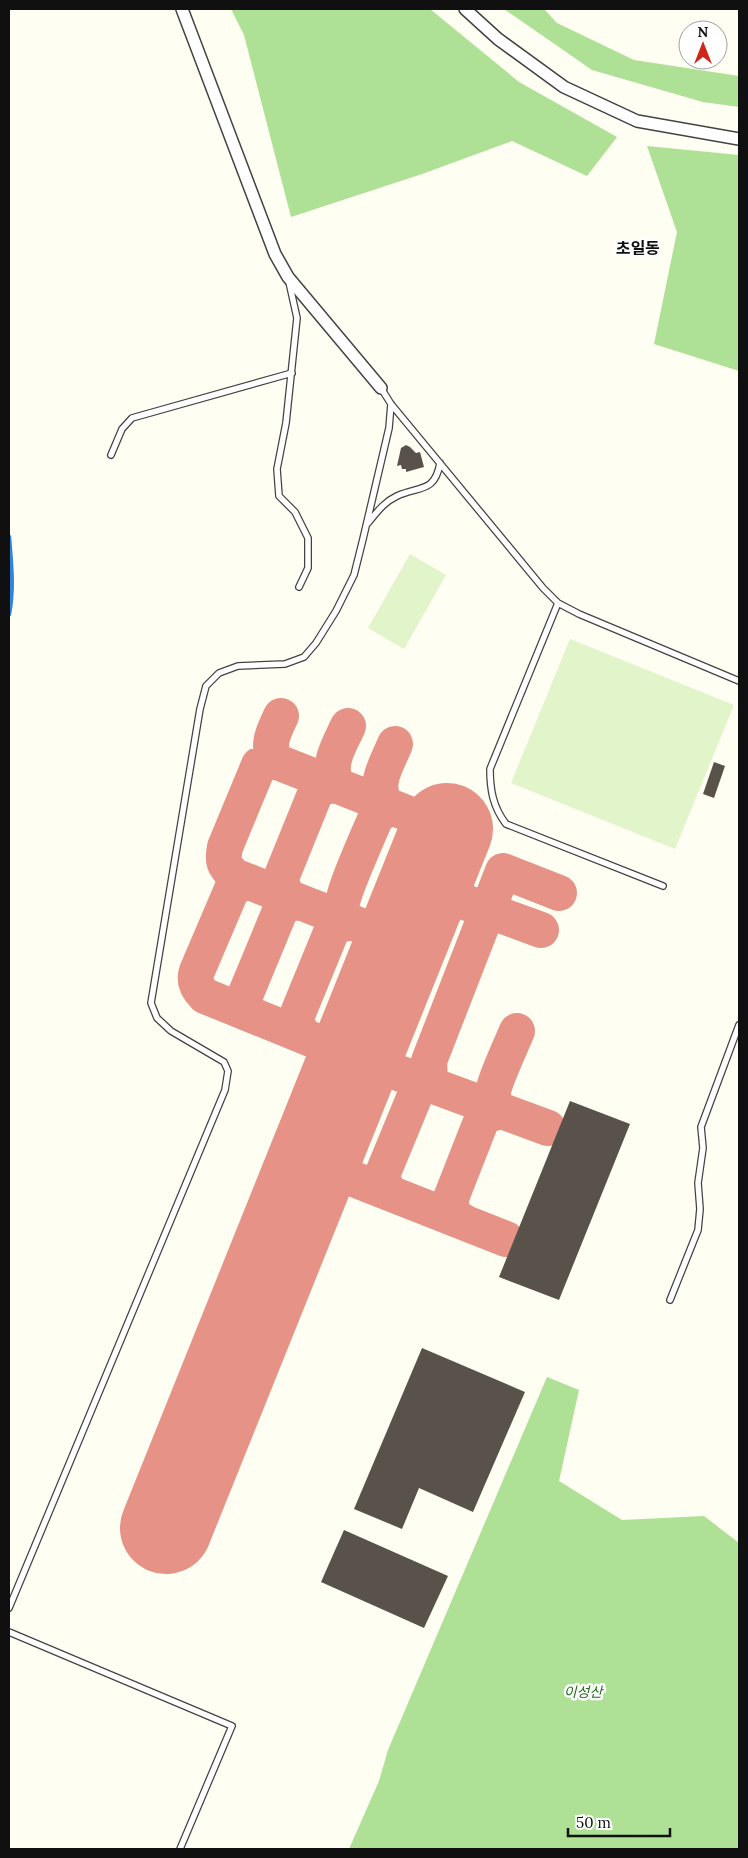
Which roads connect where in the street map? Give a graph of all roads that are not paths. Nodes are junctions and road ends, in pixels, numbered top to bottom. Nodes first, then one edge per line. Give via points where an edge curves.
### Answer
1 (182, 9) edge
2 (465, 9) edge
3 (739, 139) edge
4 (288, 277) junction
5 (292, 373) junction
6 (381, 388) joint
7 (391, 404) junction
8 (111, 454) dead end
9 (440, 463) junction
10 (366, 526) junction
11 (299, 587) dead end
12 (558, 603) junction
13 (739, 681) edge
14 (663, 886) dead end
15 (739, 1025) edge
16 (670, 1300) dead end
17 (9, 1608) edge
18 (9, 1632) edge
19 (180, 1849) edge

1 - 4 street via 275,254
2 - 3 street via 498,39 564,87 638,121
4 - 5 lane via 297,318
4 - 6 street
5 - 8 lane via 132,418 122,429
5 - 11 lane via 278,469 280,496 295,512 308,538 308,568
6 - 7 lane
7 - 9 lane
7 - 10 lane via 387,437
9 - 10 lane via 436,479 430,485 383,504
9 - 12 lane
10 - 17 lane via 354,574 336,611 304,657 285,664 238,666 219,673 206,686 151,1003 157,1018 170,1031 224,1062 228,1071 225,1090
12 - 13 lane
12 - 14 lane via 490,769 490,790 498,813 506,824
15 - 16 lane via 700,1127 703,1148 698,1183 698,1230
18 - 19 lane via 232,1726

